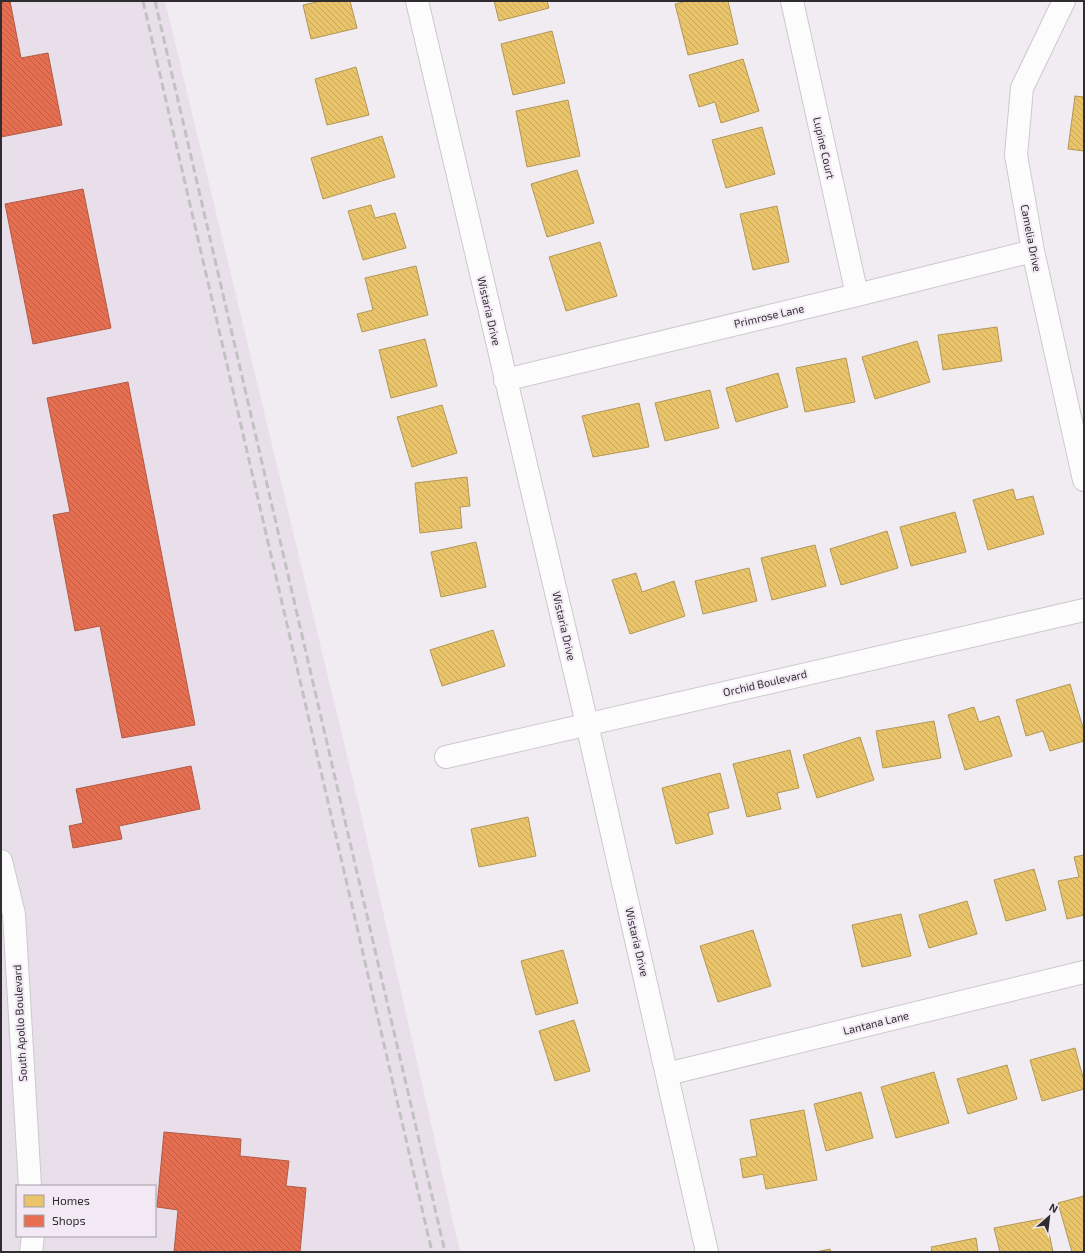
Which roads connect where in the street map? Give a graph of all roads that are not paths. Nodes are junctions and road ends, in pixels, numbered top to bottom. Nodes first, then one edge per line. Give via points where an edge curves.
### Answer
1 (417, 1) edge
2 (792, 1) edge
3 (1064, 1) edge
4 (1033, 251) junction
5 (858, 295) junction
6 (505, 380) junction
7 (1084, 480) edge
8 (1084, 610) edge
9 (587, 724) junction
10 (446, 757) dead end
11 (1, 861) edge
12 (1084, 972) edge
13 (667, 1074) junction
14 (30, 1185) edge
15 (33, 1237) edge
16 (31, 1252) edge
17 (706, 1252) edge

1 - 6 street, Wistaria Drive
2 - 5 street, Lupine Court
3 - 4 street, Camelia Drive via 1022,88 1016,154
4 - 5 street, Primrose Lane
4 - 7 street, Camelia Drive
5 - 6 street, Primrose Lane
6 - 9 street, Wistaria Drive
8 - 9 street, Orchid Boulevard
9 - 10 street, Orchid Boulevard
9 - 13 street, Wistaria Drive
11 - 14 street, South Apollo Boulevard via 14,914
12 - 13 street, Lantana Lane
13 - 17 street, Wistaria Drive
15 - 16 street

